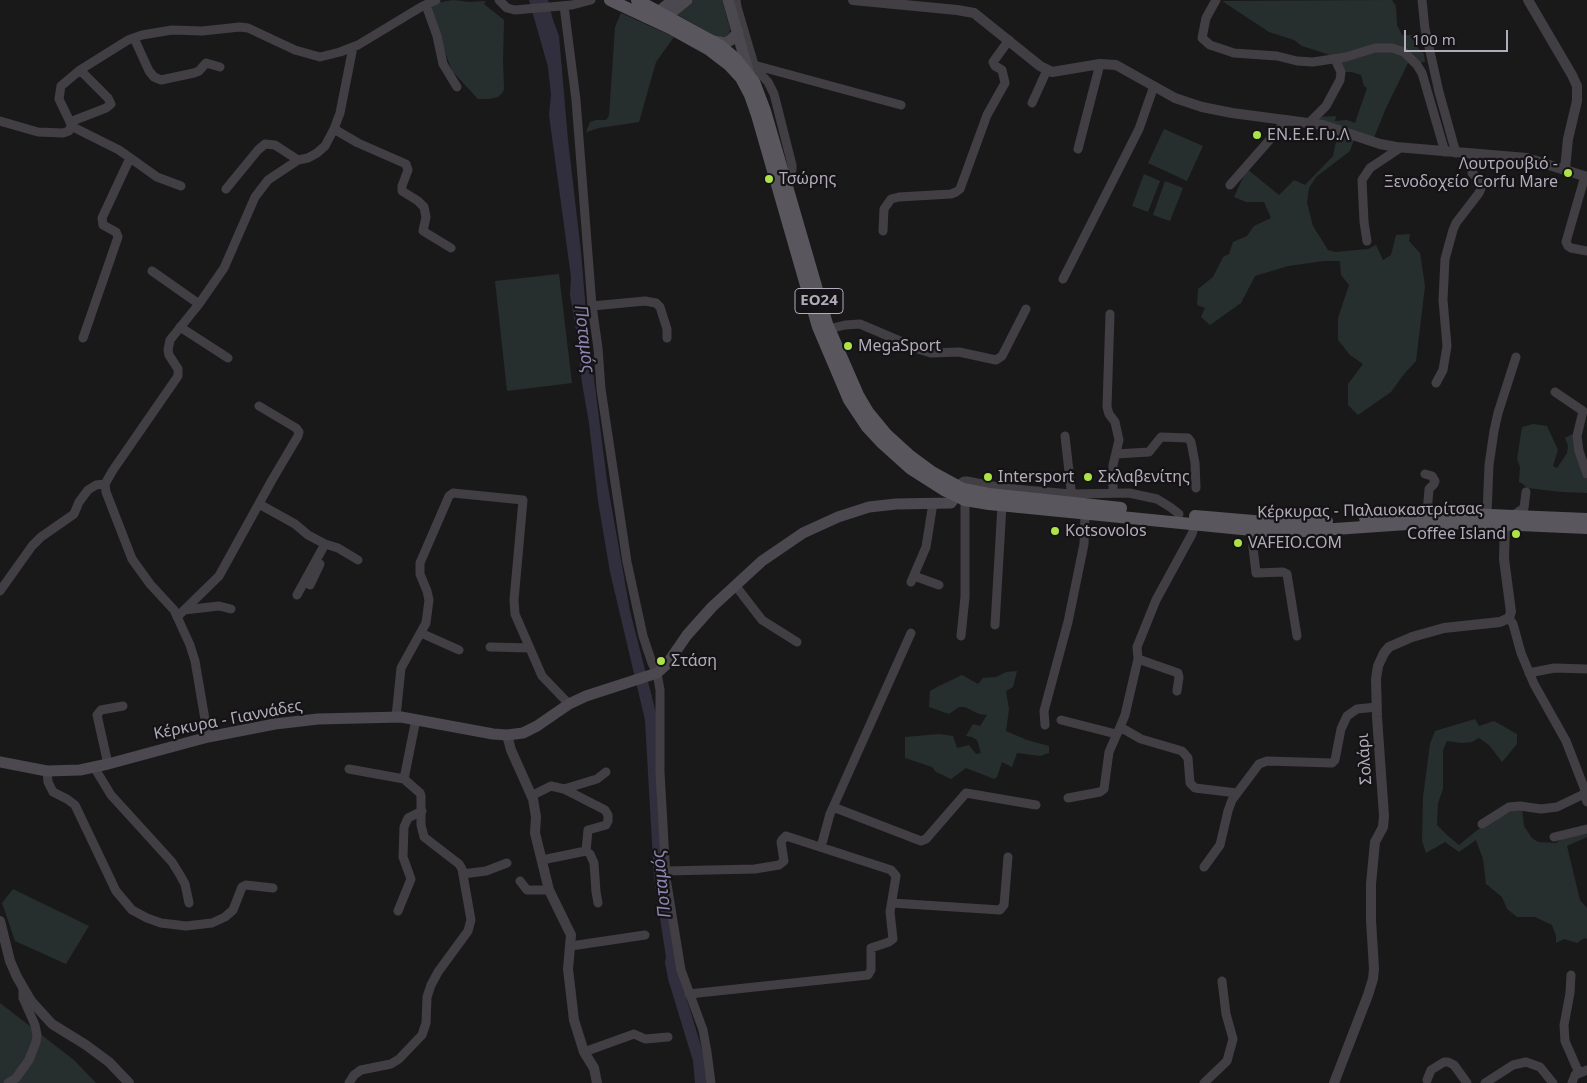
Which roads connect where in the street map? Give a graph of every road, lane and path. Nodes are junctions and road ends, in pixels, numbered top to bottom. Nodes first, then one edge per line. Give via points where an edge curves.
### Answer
1 (436, 0) edge
2 (499, 0) edge
3 (610, 0) edge
4 (637, 0) edge
5 (673, 0) edge
6 (687, 0) edge
7 (853, 0) edge
8 (1216, 0) edge
9 (1422, 0) edge
10 (1528, 0) edge
11 (589, 1) edge
12 (730, 1) edge
13 (426, 5) junction
14 (564, 6) junction
15 (659, 17) junction
16 (738, 32) junction
17 (134, 38) junction
18 (1008, 40) junction
19 (713, 41) junction
20 (354, 47) junction
21 (1335, 59) junction
22 (1100, 64) junction
23 (220, 67) dead end
24 (751, 69) junction
25 (80, 70) junction
26 (1047, 70) junction
27 (1154, 86) junction
28 (457, 87) dead end
29 (1032, 103) dead end
30 (901, 105) dead end
31 (1287, 120) junction
32 (0, 121) edge
33 (1309, 123) junction
34 (71, 124) junction
35 (334, 128) junction
36 (1400, 148) junction
37 (1078, 149) dead end
38 (1450, 152) junction
39 (1474, 154) junction
40 (130, 158) junction
41 (298, 160) junction
42 (1565, 169) junction
43 (1586, 176) edge
44 (1230, 185) dead end
45 (181, 186) dead end
46 (226, 189) dead end
47 (883, 231) dead end
48 (1367, 241) dead end
49 (451, 248) dead end
50 (1587, 251) edge
51 (152, 271) dead end
52 (1063, 279) dead end
53 (199, 304) junction
54 (592, 306) junction
55 (1026, 310) dead end
56 (1110, 314) dead end
57 (180, 327) junction
58 (829, 329) junction
59 (82, 338) dead end
60 (668, 338) dead end
61 (1516, 357) dead end
62 (228, 358) dead end
63 (1436, 383) dead end
64 (1555, 392) dead end
65 (259, 406) dead end
66 (1065, 436) dead end
67 (1116, 454) junction
68 (1425, 474) dead end
69 (1587, 474) edge
70 (105, 484) junction
71 (1196, 488) dead end
72 (957, 492) junction
73 (1113, 492) junction
74 (1526, 492) dead end
75 (1003, 496) junction
76 (1072, 498) junction
77 (933, 503) junction
78 (259, 504) junction
79 (1085, 514) junction
80 (1180, 514) junction
81 (1427, 514) junction
82 (1488, 514) junction
83 (1587, 518) edge
84 (1510, 519) junction
85 (1195, 524) junction
86 (1587, 528) edge
87 (1251, 530) junction
88 (327, 545) junction
89 (358, 560) dead end
90 (310, 584) dead end
91 (735, 585) junction
92 (939, 586) dead end
93 (0, 592) edge
94 (296, 595) dead end
95 (231, 609) dead end
96 (180, 614) junction
97 (1509, 618) junction
98 (994, 625) dead end
99 (421, 634) junction
100 (911, 634) dead end
101 (961, 636) dead end
102 (1297, 636) dead end
103 (797, 642) dead end
104 (490, 647) dead end
105 (530, 648) junction
106 (459, 650) dead end
107 (1138, 659) junction
108 (1587, 669) edge
109 (1529, 672) junction
110 (653, 675) junction
111 (1176, 690) dead end
112 (569, 704) junction
113 (123, 706) dead end
114 (1377, 707) junction
115 (396, 717) junction
116 (416, 719) junction
117 (1061, 720) dead end
118 (1045, 725) dead end
119 (1118, 731) junction
120 (507, 735) junction
121 (208, 737) junction
122 (0, 762) edge
123 (108, 764) junction
124 (94, 768) junction
125 (349, 769) dead end
126 (47, 771) junction
127 (606, 772) dead end
128 (404, 779) junction
129 (564, 789) junction
130 (1237, 793) junction
131 (532, 796) junction
132 (1068, 798) dead end
133 (1586, 798) edge
134 (1036, 805) dead end
135 (833, 807) junction
136 (422, 811) junction
137 (1482, 824) dead end
138 (1587, 829) edge
139 (1554, 837) dead end
140 (820, 847) junction
141 (586, 850) junction
142 (1008, 858) dead end
143 (542, 860) junction
144 (507, 863) dead end
145 (1204, 867) dead end
146 (665, 871) junction
147 (463, 874) junction
148 (520, 881) dead end
149 (273, 888) dead end
150 (549, 890) junction
151 (189, 903) dead end
152 (598, 903) dead end
153 (892, 903) junction
154 (398, 911) dead end
155 (0, 922) edge
156 (645, 935) dead end
157 (571, 946) junction
158 (1571, 976) dead end
159 (1222, 980) dead end
160 (24, 989) junction
161 (689, 994) junction
162 (668, 1037) dead end
163 (584, 1052) junction
164 (1583, 1072) edge
165 (1427, 1080) dead end
166 (8, 1083) edge
167 (129, 1083) edge
168 (349, 1083) edge
169 (597, 1083) edge
170 (711, 1083) edge
171 (1204, 1083) edge
172 (1334, 1083) edge
173 (1467, 1083) edge
174 (1485, 1083) edge
175 (1554, 1083) edge
176 (1572, 1083) edge

1 - 13 street
2 - 14 street via 509,9
3 - 15 main road, Κέρκυρας - Παλαιοκαστρίτσας / ΕΟ24
4 - 15 main road, Κέρκυρας - Παλαιοκαστρίτσας / ΕΟ24
5 - 15 main road
6 - 15 main road
7 - 18 street via 974,13
8 - 21 street via 1202,33 1203,40 1210,45 1234,53 1305,61
9 - 38 street
10 - 42 street via 1577,86
11 - 14 street
12 - 16 main road
12 - 24 street via 737,7
13 - 20 street
13 - 28 street via 443,64
14 - 54 street via 576,100
15 - 19 main road, Κέρκυρας - Παλαιοκαστρίτσας / ΕΟ24
15 - 72 main road, Κέρκυρας - Παλαιοκαστρίτσας / ΕΟ24 via 722,59 746,86 812,309 849,400 867,427 911,468
16 - 19 main road via 725,43
16 - 24 main road
17 - 20 street via 172,30 240,27 316,57
17 - 23 street via 149,71 161,80 194,73 206,63
17 - 25 street
18 - 26 street
18 - 47 street via 993,62 1002,70 1004,82 987,116 960,189 951,194 891,199 884,209
19 - 24 main road, Κέρκυρας - Παλαιοκαστρίτσας / ΕΟ24
20 - 35 street
21 - 33 street via 1341,72 1340,80 1326,106
21 - 38 street via 1384,47 1409,56 1422,72
22 - 26 street via 1059,72
22 - 27 street via 1116,65
22 - 37 street
24 - 30 street
24 - 58 main road, Κέρκυρας - Παλαιοκαστρίτσας / ΕΟ24
25 - 34 street via 59,89 60,102
25 - 34 street via 111,104
26 - 29 street
27 - 31 street via 1175,98 1202,107
27 - 52 street via 1138,129
31 - 33 street
31 - 44 street
32 - 34 street via 38,132 63,133 69,131
33 - 36 street
34 - 40 street
35 - 41 street via 325,146 308,158
35 - 49 street via 358,143 406,164 408,168 402,190 424,208 426,217 422,231
36 - 38 street
36 - 48 street via 1370,168 1362,180
38 - 39 street
39 - 42 street via 1527,158
39 - 63 street via 1472,173 1482,186 1452,230 1445,260 1443,300 1447,346 1443,370
40 - 45 street via 157,177
40 - 59 street via 102,218 103,225 116,232 118,237
41 - 46 street via 275,145 265,144
41 - 53 street via 260,188 224,268
42 - 43 street
43 - 50 street via 1566,242 1571,248
51 - 53 street
53 - 57 street
54 - 60 street via 645,301 656,303
54 - 110 street via 627,562
55 - 58 street via 1002,356 996,360 958,352 931,353 860,324
56 - 67 street via 1107,407 1118,436
57 - 62 street
57 - 70 street via 170,340 168,350 178,369 178,376
58 - 72 main road, Κέρκυρας - Παλαιοκαστρίτσας / ΕΟ24 via 858,396 874,421 894,442
61 - 82 street via 1494,431 1489,465
64 - 69 street via 1583,411 1577,436
65 - 78 street via 296,428 299,434
66 - 76 street
67 - 71 street via 1147,453 1161,437 1188,438 1195,463
67 - 73 street
68 - 81 street via 1435,481 1429,490
70 - 93 street via 88,490 74,514 32,546
70 - 96 street via 132,559 150,584
72 - 75 main road, Κέρκυρας - Παλαιοκαστρίτσας / ΕΟ24
72 - 77 main road
72 - 101 street via 965,597
73 - 76 street
73 - 80 street via 1156,499
74 - 84 street via 1524,508
75 - 76 main road, Κέρκυρας - Παλαιοκαστρίτσας / ΕΟ24
75 - 79 main road, Κέρκυρας - Παλαιοκαστρίτσας / ΕΟ24
75 - 98 street
76 - 80 main road, Κέρκυρας - Παλαιοκαστρίτσας / ΕΟ24
77 - 91 main road via 873,506 838,517 780,547
77 - 92 street via 926,547 913,579
78 - 88 street
78 - 96 street via 219,576
79 - 85 main road, Κέρκυρας - Παλαιοκαστρίτσας / ΕΟ24
79 - 118 street via 1084,544 1068,622 1044,711
80 - 81 main road, Κέρκυρας - Παλαιοκαστρίτσας / ΕΟ24 via 1280,522
81 - 82 main road, Κέρκυρας - Παλαιοκαστρίτσας / ΕΟ24
82 - 84 main road, Κέρκυρας - Παλαιοκαστρίτσας / ΕΟ24
83 - 84 main road, Κέρκυρας - Παλαιοκαστρίτσας / ΕΟ24
84 - 86 main road, Κέρκυρας - Παλαιοκαστρίτσας / ΕΟ24
84 - 87 main road, Κέρκυρας - Παλαιοκαστρίτσας / ΕΟ24 via 1306,531
84 - 97 street via 1504,559
85 - 87 main road, Κέρκυρας - Παλαιοκαστρίτσας / ΕΟ24
85 - 107 street via 1156,600 1137,647
87 - 102 street via 1256,573 1287,574
88 - 89 street
88 - 90 street
88 - 94 street
91 - 103 street via 762,620
91 - 110 main road via 702,618 667,664
95 - 96 street via 219,606
96 - 121 street via 193,656
97 - 109 street
97 - 114 street, Σολάρι via 1500,622 1434,630 1389,647 1377,669
99 - 105 street via 429,600 420,574 420,563 450,495 523,500 514,607
99 - 106 street
99 - 115 street via 400,668
100 - 135 street
104 - 105 street
105 - 112 street via 544,678
107 - 111 street via 1178,674
107 - 119 street via 1127,708
108 - 109 street via 1554,668
109 - 133 street via 1566,742 1586,790
110 - 112 main road, Κέρκυρα - Γιαννάδες
110 - 146 street via 660,690
112 - 120 main road, Κέρκυρα - Γιαννάδες via 529,730
113 - 123 street via 101,710 97,714
114 - 130 street via 1357,709 1348,716 1332,763 1263,762
114 - 172 street, Σολάρι via 1384,816 1383,827 1375,842 1371,884 1373,974
115 - 116 main road, Κέρκυρα - Γιαννάδες
115 - 121 main road, Κέρκυρα - Γιαννάδες via 318,719
116 - 120 main road, Κέρκυρα - Γιαννάδες via 464,730
116 - 128 street
117 - 119 street
119 - 130 street via 1182,751 1188,758 1190,783 1195,788
119 - 132 street via 1109,752 1104,789
120 - 131 street
121 - 123 main road, Κέρκυρα - Γιαννάδες
122 - 126 main road, Κέρκυρα - Γιαννάδες
123 - 124 main road, Κέρκυρα - Γιαννάδες
124 - 126 main road, Κέρκυρα - Γιαννάδες
124 - 151 street via 111,796 172,862 185,884
125 - 128 street
126 - 149 street via 53,792 74,805 116,891 132,910 147,918 186,926 212,923 225,918 233,910 242,887
127 - 129 street via 596,779
128 - 136 street via 420,793
129 - 131 street via 551,786
129 - 141 street via 607,813 606,825 588,830
130 - 145 street via 1230,804 1220,845
131 - 143 street via 535,833
133 - 137 street via 1541,809 1509,807
134 - 135 street via 966,793 921,842
135 - 140 street
136 - 147 street via 424,837 459,864
136 - 154 street via 408,818 404,827 402,857 411,879
138 - 139 street
140 - 146 street via 786,836 782,840 784,861 780,865 755,869
140 - 153 street via 893,871 896,878
141 - 143 street
141 - 152 street via 594,863
142 - 153 street via 1004,905 1000,910
143 - 150 street
144 - 147 street
146 - 161 street via 681,970
147 - 168 street via 470,925 431,985 422,1036 399,1059 391,1064 361,1070
148 - 150 street via 527,890
150 - 157 street via 571,935
153 - 161 street via 893,939 870,948 871,970 868,975
155 - 160 street via 10,961
156 - 157 street
157 - 163 street via 568,968 574,1020
158 - 164 street via 1565,1041
159 - 171 street via 1233,1039 1229,1058
160 - 166 street via 22,997 35,1025 36,1042 29,1060 16,1078
160 - 167 street via 52,1024 109,1062
161 - 170 street via 703,1030
162 - 163 street via 645,1039 634,1034
163 - 169 street via 594,1068
164 - 176 street via 1573,1078
165 - 173 street via 1431,1070 1448,1062
174 - 175 street via 1512,1065 1526,1062 1540,1067

